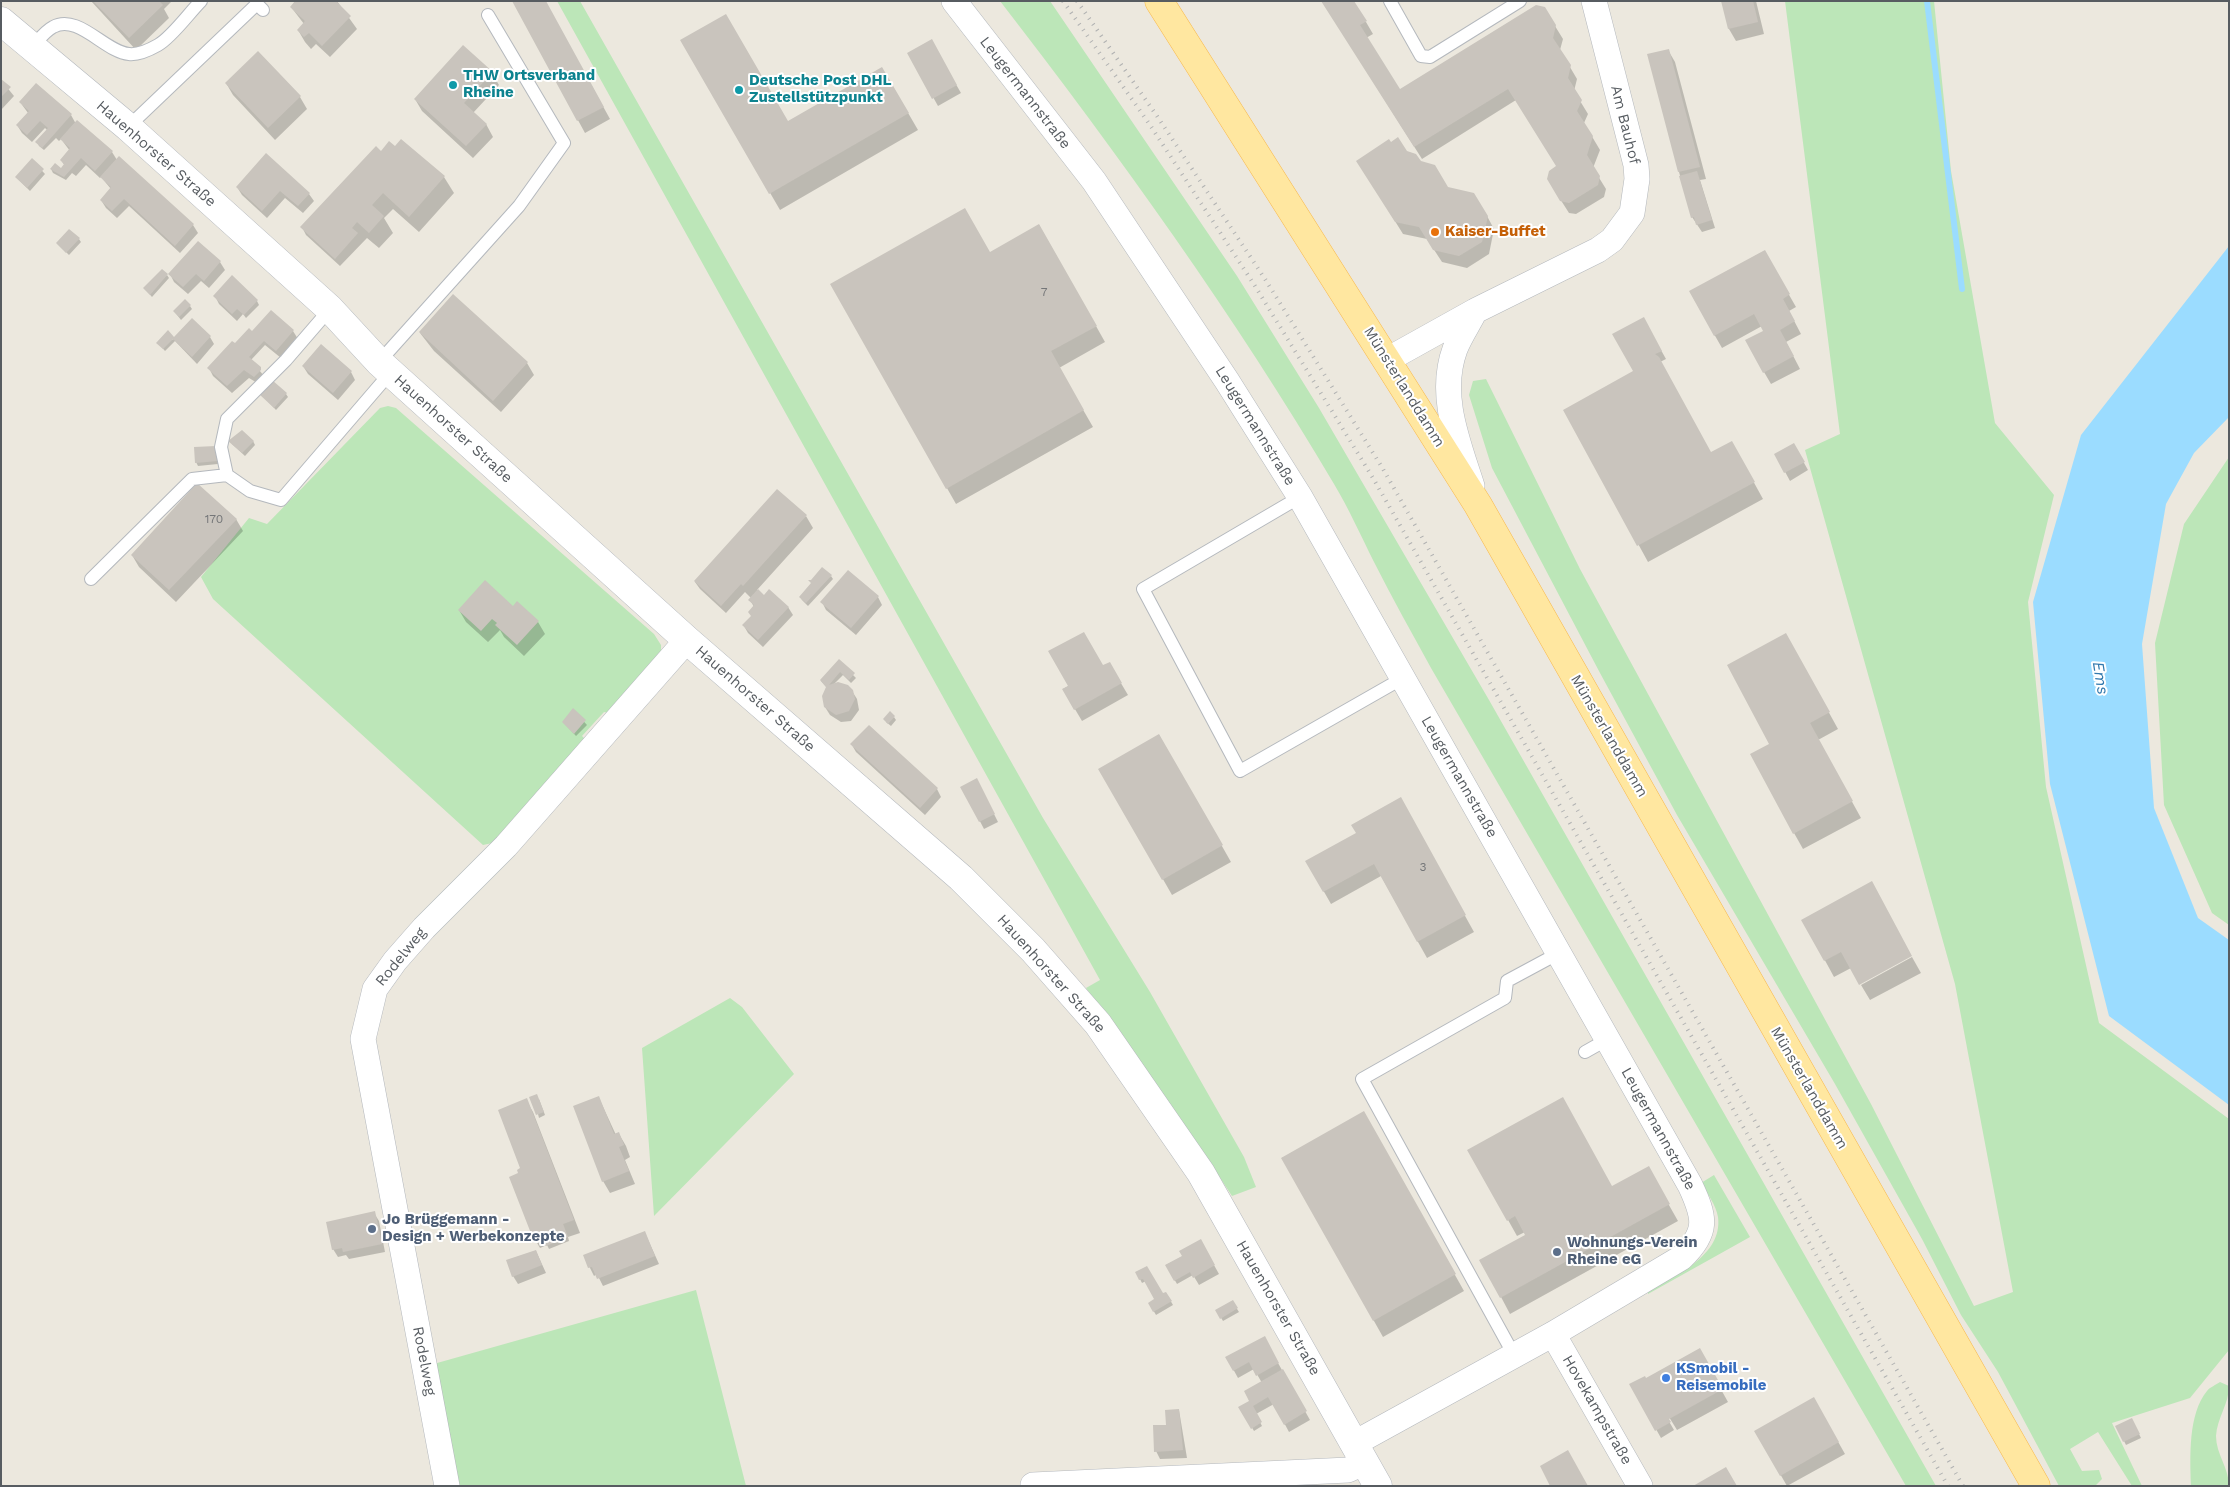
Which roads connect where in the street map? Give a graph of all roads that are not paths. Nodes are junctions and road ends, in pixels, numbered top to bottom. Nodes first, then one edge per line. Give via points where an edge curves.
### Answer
1 (201, 1) edge
2 (954, 1) edge
3 (1159, 1) edge
4 (1390, 1) edge
5 (1520, 1) edge
6 (1594, 1) edge
7 (260, 5) edge
8 (488, 15) dead end
9 (1, 21) edge
10 (31, 48) junction
11 (128, 127) junction
12 (330, 309) junction
13 (1475, 311) junction
14 (1386, 360) junction
15 (385, 367) junction
16 (228, 475) junction
17 (1300, 497) junction
18 (1478, 505) junction
19 (91, 579) dead end
20 (687, 640) junction
21 (1403, 678) junction
22 (1559, 953) junction
23 (1608, 1039) junction
24 (1585, 1052) dead end
25 (1553, 1334) junction
26 (1514, 1355) junction
27 (1360, 1452) junction
28 (1033, 1485) edge
29 (447, 1486) edge
30 (1378, 1486) edge
31 (1640, 1486) edge
32 (2036, 1486) edge

1 - 10 lane via 160,44 142,52 129,54 104,44 85,30 66,24 53,27
2 - 17 street, Leugermannstraße via 1094,181 1228,381
3 - 14 main road, Münsterlanddamm
4 - 5 lane via 1421,56 1430,57
6 - 13 street, Am Bauhof via 1636,165 1632,213 1612,240 1598,250
7 - 11 lane
8 - 15 lane via 564,143 519,206
9 - 10 street, Hauenhorster Straße
10 - 11 street, Hauenhorster Straße
11 - 12 street, Hauenhorster Straße
12 - 15 street, Hauenhorster Straße
12 - 16 lane via 286,360 227,419 221,447
13 - 14 street, Am Bauhof
13 - 18 street via 1455,349 1448,384 1453,426
14 - 18 main road, Münsterlanddamm
15 - 16 lane via 281,500 250,491
15 - 20 street, Hauenhorster Straße
16 - 19 lane via 192,479
17 - 21 street, Leugermannstraße
17 - 21 lane via 1143,589 1240,771
18 - 32 main road, Münsterlanddamm
20 - 27 street, Hauenhorster Straße via 961,878 1033,950 1098,1024 1201,1173
20 - 29 street, Rodelweg via 506,846 424,928 375,989 363,1040
21 - 22 street, Leugermannstraße
22 - 23 street, Leugermannstraße
22 - 26 lane via 1507,981 1505,998 1362,1080
23 - 24 lane
23 - 25 street, Leugermannstraße via 1690,1185 1703,1220 1700,1235 1681,1258
25 - 26 street, Leugermannstraße
25 - 31 street, Hovekampstraße
26 - 27 street, Leugermannstraße
27 - 28 street, Leugermannstraße via 1348,1470
27 - 30 street, Hauenhorster Straße

